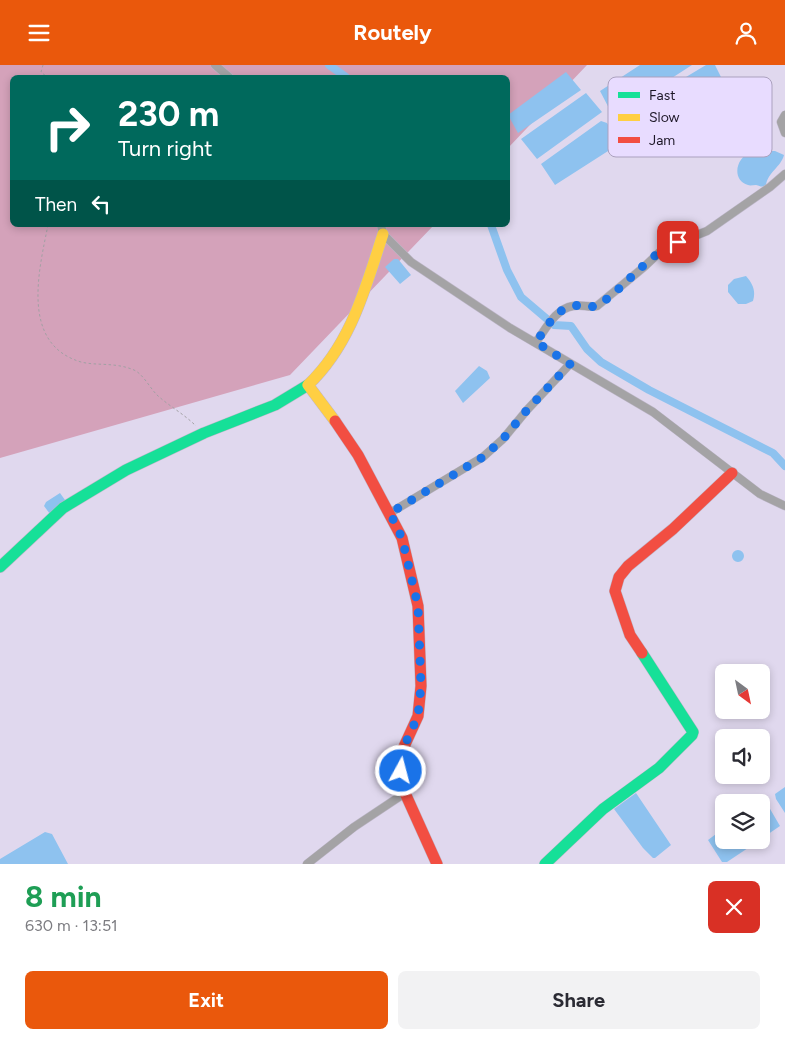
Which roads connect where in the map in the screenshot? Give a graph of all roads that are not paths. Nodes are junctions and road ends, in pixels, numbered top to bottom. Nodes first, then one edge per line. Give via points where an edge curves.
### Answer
1 (215, 65) edge
2 (227, 75) edge
3 (785, 115) edge
4 (785, 133) edge
5 (785, 173) edge
6 (382, 230) edge
7 (536, 342) junction
8 (570, 364) junction
9 (308, 385) junction
10 (732, 473) junction
11 (785, 507) edge
12 (390, 513) junction
13 (0, 567) edge
14 (405, 793) junction
15 (307, 864) edge
16 (437, 864) edge
17 (545, 864) edge

1 - 2 street
3 - 4 street via 781,122
5 - 7 street via 707,231 664,247 597,306 565,309 554,317
6 - 7 street via 411,262
6 - 9 street via 357,312 342,345
7 - 8 street
8 - 10 street via 653,412
8 - 12 street via 483,457
9 - 12 street via 358,455
9 - 13 street via 274,405 204,433 126,470 63,508
10 - 11 street via 760,494
10 - 17 street via 628,566 619,577 615,591 630,635 692,735 659,768 603,809
12 - 14 street via 402,538 418,606 421,686 418,716 402,751
14 - 15 street
14 - 16 street

